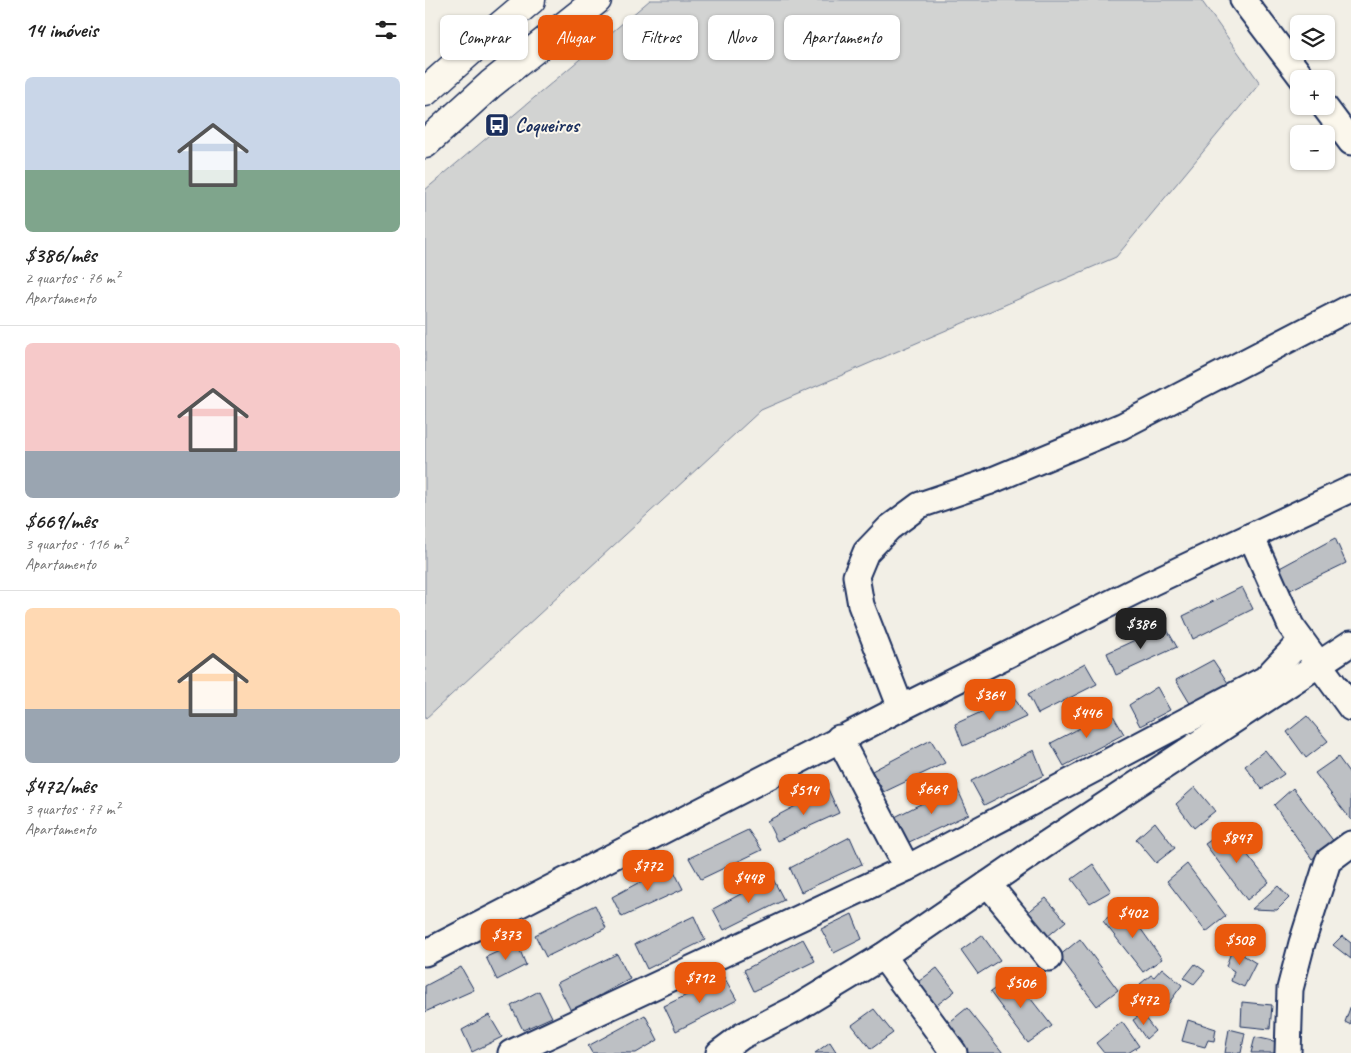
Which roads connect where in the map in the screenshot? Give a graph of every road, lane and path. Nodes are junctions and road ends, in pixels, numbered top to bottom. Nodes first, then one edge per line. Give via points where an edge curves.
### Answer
1 (531, 0) edge
2 (597, 0) edge
3 (1243, 0) edge
4 (1296, 70) edge
5 (425, 92) edge
6 (1331, 115) edge
7 (1351, 142) edge
8 (425, 144) edge
9 (1351, 307) edge
10 (1351, 489) edge
11 (1251, 536) junction
12 (1301, 641) junction
13 (1351, 643) edge
14 (1319, 665) junction
15 (901, 708) junction
16 (1351, 708) edge
17 (839, 738) junction
18 (1351, 844) edge
19 (907, 868) junction
20 (988, 884) junction
21 (425, 953) edge
22 (883, 956) junction
23 (1049, 958) dead end
24 (511, 1053) edge
25 (719, 1053) edge
26 (953, 1053) edge
27 (1288, 1053) edge

1 - 5 main road
2 - 8 main road via 491,84
3 - 4 street
6 - 7 street
9 - 15 street via 1122,426 988,482 920,505 889,528 866,552 856,576 861,605
10 - 11 street
11 - 12 street via 1291,626
11 - 15 street via 1151,582
12 - 14 street
12 - 19 street via 1265,679
13 - 14 street
14 - 16 street
14 - 20 street
15 - 17 street
17 - 19 street
17 - 21 street
18 - 27 street via 1328,860 1302,943 1290,989
19 - 24 street
20 - 22 street
20 - 23 street
22 - 25 street via 797,1008 742,1036
22 - 26 street

